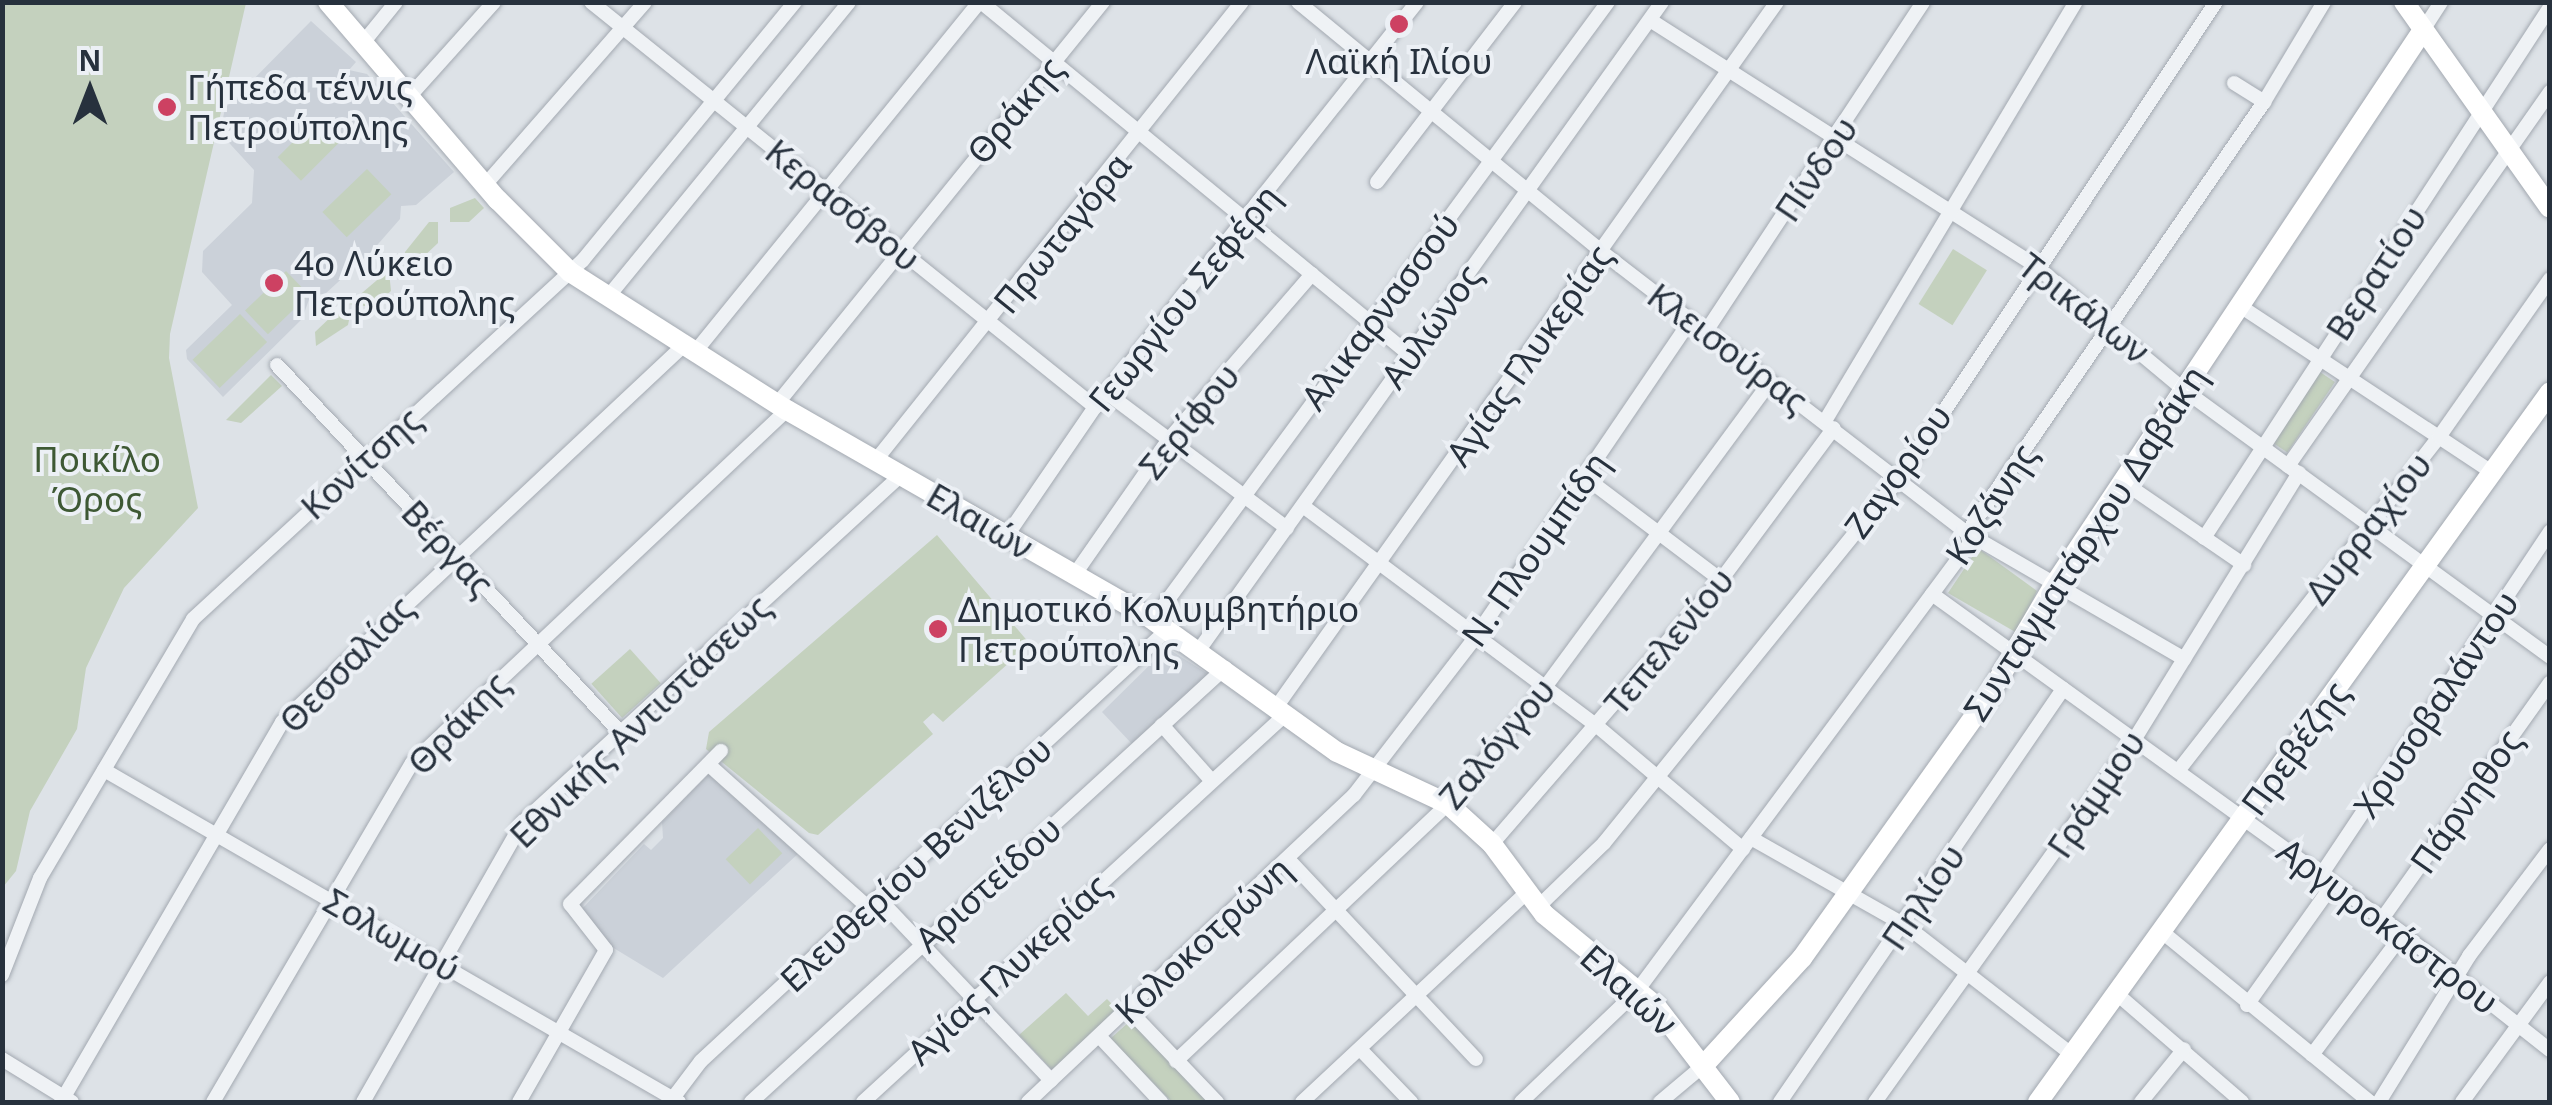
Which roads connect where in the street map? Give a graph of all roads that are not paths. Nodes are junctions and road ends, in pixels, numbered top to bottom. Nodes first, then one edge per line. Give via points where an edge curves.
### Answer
1 (328, 2) edge
2 (396, 2) edge
3 (494, 2) edge
4 (591, 2) edge
5 (645, 2) edge
6 (794, 2) edge
7 (849, 2) edge
8 (980, 2) edge
9 (1102, 2) edge
10 (1242, 2) edge
11 (1298, 2) edge
12 (1416, 2) edge
13 (1515, 2) edge
14 (1608, 2) edge
15 (1662, 2) edge
16 (1777, 2) edge
17 (1923, 2) edge
18 (2076, 2) edge
19 (2216, 2) edge
20 (2324, 2) edge
21 (2404, 2) edge
22 (2441, 2) edge
23 (2550, 8) edge
24 (1650, 20) junction
25 (624, 29) junction
26 (2423, 30) junction
27 (362, 44) junction
28 (1054, 62) junction
29 (1366, 62) junction
30 (1730, 72) junction
31 (2234, 84) dead end
32 (2550, 92) edge
33 (408, 98) junction
34 (713, 100) junction
35 (2264, 102) junction
36 (2480, 111) junction
37 (1428, 112) junction
38 (746, 126) junction
39 (1142, 135) junction
40 (1836, 140) junction
41 (2509, 150) junction
42 (1490, 163) junction
43 (1377, 182) dead end
44 (485, 185) junction
45 (1527, 192) junction
46 (828, 193) junction
47 (2550, 208) edge
48 (1946, 210) junction
49 (1247, 221) junction
50 (899, 250) junction
51 (1602, 252) junction
52 (2036, 267) junction
53 (570, 272) junction
54 (1312, 274) junction
55 (2550, 279) edge
56 (607, 298) junction
57 (2240, 306) junction
58 (990, 322) junction
59 (1690, 322) junction
60 (1371, 323) junction
61 (2113, 324) junction
62 (1705, 334) junction
63 (690, 349) junction
64 (1410, 355) junction
65 (2320, 360) junction
66 (277, 365) dead end
67 (2348, 380) junction
68 (1770, 382) junction
69 (2184, 390) junction
70 (2550, 392) edge
71 (1106, 393) junction
72 (782, 407) junction
73 (1096, 407) junction
74 (1829, 424) junction
75 (2439, 437) junction
76 (1170, 438) junction
77 (2263, 447) junction
78 (365, 460) junction
79 (876, 460) junction
80 (2293, 470) junction
81 (2493, 473) junction
82 (900, 476) junction
83 (1586, 478) junction
84 (1899, 480) junction
85 (2123, 482) junction
86 (1244, 496) junction
87 (1302, 506) junction
88 (2370, 525) junction
89 (1287, 528) junction
90 (2550, 531) edge
91 (1967, 533) junction
92 (1658, 535) junction
93 (1006, 537) junction
94 (2204, 538) junction
95 (454, 556) junction
96 (1380, 565) junction
97 (2244, 565) junction
98 (2427, 567) junction
99 (1074, 574) junction
100 (1722, 580) junction
101 (2054, 585) junction
102 (1932, 594) junction
103 (2495, 617) junction
104 (1160, 625) junction
105 (1474, 639) junction
106 (536, 643) junction
107 (1199, 650) junction
108 (2016, 655) junction
109 (2550, 657) edge
110 (2184, 658) junction
111 (1225, 668) junction
112 (2550, 683) edge
113 (1546, 686) junction
114 (2063, 689) junction
115 (1282, 710) junction
116 (1162, 726) junction
117 (1597, 726) junction
118 (619, 731) junction
119 (2134, 740) junction
120 (722, 751) dead end
121 (709, 765) junction
122 (104, 770) junction
123 (1372, 772) junction
124 (2178, 772) junction
125 (1657, 774) junction
126 (1212, 780) junction
127 (1448, 804) junction
128 (2244, 819) junction
129 (218, 836) junction
130 (1747, 843) junction
131 (1492, 844) junction
132 (2550, 849) edge
133 (1289, 860) junction
134 (2327, 879) junction
135 (1848, 895) junction
136 (1532, 899) junction
137 (331, 900) junction
138 (874, 903) junction
139 (1338, 910) junction
140 (2382, 919) junction
141 (1905, 926) junction
142 (2161, 932) junction
143 (2403, 934) junction
144 (922, 944) junction
145 (441, 964) junction
146 (2, 975) edge
147 (2459, 976) junction
148 (1969, 978) junction
149 (2550, 982) edge
150 (1637, 991) junction
151 (2117, 994) junction
152 (1416, 996) junction
153 (974, 1000) junction
154 (2248, 1005) junction
155 (1128, 1009) junction
156 (2518, 1024) junction
157 (561, 1032) junction
158 (1099, 1036) junction
159 (1360, 1049) junction
160 (2184, 1049) junction
161 (2550, 1050) edge
162 (2312, 1055) junction
163 (2074, 1056) junction
164 (2, 1060) edge
165 (1476, 1060) dead end
166 (1176, 1061) junction
167 (1704, 1065) junction
168 (1052, 1080) junction
169 (66, 1101) edge
170 (674, 1101) edge
171 (213, 1102) edge
172 (363, 1102) edge
173 (519, 1102) edge
174 (751, 1102) edge
175 (862, 1102) edge
176 (1028, 1102) edge
177 (1162, 1102) edge
178 (1216, 1102) edge
179 (1302, 1102) edge
180 (1411, 1102) edge
181 (1521, 1102) edge
182 (1660, 1102) edge
183 (1730, 1102) edge
184 (1780, 1102) edge
185 (1875, 1102) edge
186 (2038, 1102) edge
187 (2141, 1102) edge
188 (2242, 1102) edge
189 (2370, 1102) edge
190 (2380, 1102) edge
191 (2462, 1102) edge

1 - 27 street, Ελαιών
2 - 27 street
3 - 33 street
4 - 25 street, Κερασόβου
5 - 25 street
6 - 34 street, Κονίτσης
7 - 38 street
8 - 28 street
8 - 46 street, Θεσσαλίας
9 - 28 street, Θράκης
10 - 39 street, Πρωταγόρα
11 - 29 street, Κλεισούρας
12 - 29 street, Γεωργίου Σεφέρη
13 - 37 street
14 - 42 street, Αλικαρνασσού
15 - 24 street, Αυλώνος
16 - 30 street, Αγίας Γλυκερίας
17 - 40 street, Πίνδου
18 - 48 street, Τεπελενίου
19 - 52 street, Ζαγορίου
20 - 35 street, Κοζάνης
21 - 26 street
22 - 26 street, Συνταγματάρχου Δαβάκη
23 - 36 street, Βερατίου
24 - 30 street, Τρικάλων
24 - 45 street, Αυλώνος
25 - 34 street, Κερασόβου
25 - 44 street
26 - 36 street
26 - 57 street, Συνταγματάρχου Δαβάκη
27 - 33 street, Ελαιών
28 - 39 street
28 - 50 street, Θράκης
29 - 37 street, Κλεισούρας
29 - 49 street, Γεωργίου Σεφέρη
30 - 40 street, Τρικάλων
30 - 51 street, Αγίας Γλυκερίας
31 - 35 street
32 - 41 street, Γράμμου
33 - 44 street, Ελαιών
34 - 38 street, Κερασόβου
34 - 53 street, Κονίτσης
35 - 61 street, Κοζάνης
36 - 41 street
36 - 65 street, Βερατίου
37 - 42 street, Κλεισούρας
37 - 43 street
38 - 46 street, Κερασόβου
38 - 56 street
39 - 49 street
39 - 58 street, Πρωταγόρα
40 - 48 street, Τρικάλων
40 - 62 street, Πίνδου
41 - 47 street
41 - 67 street, Γράμμου
42 - 45 street, Κλεισούρας
42 - 60 street, Αλικαρνασσού
44 - 53 street, Ελαιών
45 - 51 street, Κλεισούρας
45 - 64 street, Αυλώνος
46 - 50 street, Κερασόβου
46 - 63 street, Θεσσαλίας
48 - 52 street, Τρικάλων
48 - 74 street, Τεπελενίου
49 - 54 street
49 - 71 street, Γεωργίου Σεφέρη
50 - 58 street, Κερασόβου
50 - 72 street, Θράκης
51 - 59 street, Κλεισούρας
51 - 96 street, Αγίας Γλυκερίας
52 - 61 street, Τρικάλων
52 - 84 street, Ζαγορίου
53 - 56 street, Ελαιών
53 - 78 street, Κονίτσης
54 - 60 street
54 - 76 street, Σερίφου
55 - 75 street, Δυρραχίου
56 - 63 street, Ελαιών
57 - 65 street
57 - 69 street, Συνταγματάρχου Δαβάκη
58 - 73 street, Κερασόβου
58 - 79 street, Πρωταγόρα
59 - 62 street, Κλεισούρας
59 - 83 street, N. Πλουμπίδη
60 - 64 street
60 - 86 street, Αλικαρνασσού
61 - 69 street, Τρικάλων
61 - 91 street, Κοζάνης
62 - 68 street, Κλεισούρας
63 - 72 street, Ελαιών
63 - 95 street, Θεσσαλίας
64 - 87 street, Αυλώνος
65 - 67 street
65 - 77 street, Βερατίου
66 - 78 street, Βέργας
67 - 75 street
67 - 80 street, Γράμμου
68 - 74 street, Κλεισούρας
68 - 92 street, Ζαλόγγου
69 - 77 street, Τρικάλων
69 - 85 street, Συνταγματάρχου Δαβάκη
70 - 81 street, Πρεβέζης
71 - 73 street, Γεωργίου Σεφέρη
71 - 76 street
72 - 79 street, Ελαιών
72 - 106 street, Θράκης
73 - 93 street, Γεωργίου Σεφέρη
74 - 84 street, Κλεισούρας
74 - 100 street, Τεπελενίου
75 - 81 street
75 - 88 street, Δυρραχίου
76 - 86 street
76 - 99 street, Σερίφου
77 - 80 street, Τρικάλων
77 - 94 street, Βερατίου
78 - 95 street, Βέργας
78 - 122 street, Κονίτσης via 193,620
79 - 82 street, Ελαιών
80 - 88 street, Τρικάλων
80 - 97 street, Γράμμου
81 - 98 street, Πρεβέζης
82 - 93 street, Ελαιών
82 - 118 street, Εθνικής Αντιστάσεως
83 - 92 street
83 - 105 street, N. Πλουμπίδη
84 - 91 street, Κλεισούρας
84 - 125 street, Ζαγορίου
85 - 94 street
85 - 101 street, Συνταγματάρχου Δαβάκη
86 - 89 street
86 - 104 street, Αλικαρνασσού
87 - 89 street, Αυλώνος
87 - 96 street
88 - 98 street, Τρικάλων
88 - 124 street, Δυρραχίου
89 - 107 street, Αυλώνος
90 - 103 street, Χρυσοβαλάντου
91 - 101 street, Κλεισούρας
91 - 102 street, Κοζάνης via 1970,543
92 - 100 street
92 - 113 street, Ζαλόγγου
93 - 99 street, Ελαιών
94 - 97 street
95 - 106 street, Βέργας
95 - 129 street, Θεσσαλίας via 282,722
96 - 105 street
96 - 115 street, Αγίας Γλυκερίας
97 - 110 street, Γράμμου
98 - 103 street, Τρικάλων
98 - 128 street, Πρεβέζης
99 - 104 street, Ελαιών
100 - 117 street, Τεπελενίου
101 - 108 street, Συνταγματάρχου Δαβάκη
101 - 110 street, Κλεισούρας
102 - 108 street, Αργυροκάστρου
102 - 130 street, Κοζάνης
103 - 109 street, Τρικάλων
103 - 134 street, Χρυσοβαλάντου
104 - 107 street, Ελαιών
104 - 138 street, Ελευθερίου Βενιζέλου
105 - 113 street
105 - 123 street, N. Πλουμπίδη
106 - 118 street, Βέργας
106 - 137 street, Θράκης via 412,763
107 - 111 street, Ελαιών
108 - 114 street, Αργυροκάστρου
108 - 135 street, Συνταγματάρχου Δαβάκη
110 - 119 street, Γράμμου
111 - 115 street, Ελαιών
111 - 116 street, Αριστείδου
112 - 140 street, Πάρνηθος
113 - 117 street
113 - 127 street, Ζαλόγγου
114 - 119 street, Αργυροκάστρου
114 - 141 street, Πηλίου
115 - 123 street, Ελαιών
115 - 126 street, Αγίας Γλυκερίας
116 - 126 street
116 - 144 street, Αριστείδου
117 - 125 street
117 - 131 street, Τεπελενίου
118 - 145 street, Εθνικής Αντιστάσεως via 522,822
119 - 124 street, Αργυροκάστρου
119 - 148 street, Γράμμου
120 - 121 street
121 - 138 street
121 - 157 street via 570,904 606,950
122 - 129 street, Σολωμού
122 - 146 street, Κονίτσης via 40,878
123 - 127 street, Ελαιών
123 - 133 street, Κολοκοτρώνη
124 - 128 street, Αργυροκάστρου
125 - 130 street
125 - 136 street, Ζαγορίου via 1604,844
126 - 153 street, Αγίας Γλυκερίας
127 - 131 street, Ελαιών
127 - 139 street, Ζαλόγγου
128 - 134 street, Αργυροκάστρου
128 - 142 street, Πρεβέζης
129 - 137 street, Σολωμού
129 - 169 street, Θεσσαλίας
130 - 135 street
130 - 150 street, Κοζάνης
131 - 136 street, Ελαιών
132 - 147 street
133 - 139 street
133 - 155 street, Κολοκοτρώνη
134 - 140 street, Αργυροκάστρου
134 - 154 street, Χρυσοβαλάντου
135 - 141 street
135 - 167 street, Συνταγματάρχου Δαβάκη via 1802,958
136 - 150 street, Ελαιών
136 - 152 street, Ζαγορίου
137 - 145 street, Σολωμού
137 - 171 street, Θράκης
138 - 144 street
138 - 170 street, Ελευθερίου Βενιζέλου via 701,1061
139 - 152 street
139 - 166 street, Ζαλόγγου
140 - 143 street, Αργυροκάστρου
141 - 148 street
141 - 184 street, Πηλίου
142 - 151 street, Πρεβέζης
142 - 154 street
143 - 147 street, Αργυροκάστρου
143 - 162 street
144 - 153 street
144 - 174 street, Αριστείδου
145 - 157 street, Σολωμού
145 - 172 street, Εθνικής Αντιστάσεως
147 - 156 street, Αργυροκάστρου
147 - 190 street
148 - 163 street
148 - 185 street, Γράμμου
149 - 156 street
150 - 167 street, Ελαιών
150 - 181 street, Κοζάνης
151 - 160 street
151 - 163 street, Πρεβέζης
152 - 159 street, Ζαγορίου
152 - 165 street
153 - 168 street
153 - 175 street, Αγίας Γλυκερίας
154 - 162 street
155 - 158 street, Κολοκοτρώνη
155 - 166 street
156 - 161 street, Αργυροκάστρου
156 - 191 street
157 - 170 street, Σολωμού
157 - 173 street
158 - 168 street, Κολοκοτρώνη
158 - 177 street
159 - 179 street, Ζαγορίου
159 - 180 street
160 - 187 street
160 - 188 street
162 - 189 street
163 - 186 street, Πρεβέζης
164 - 169 street
166 - 178 street
167 - 182 street
167 - 183 street, Ελαιών
168 - 176 street, Κολοκοτρώνη

